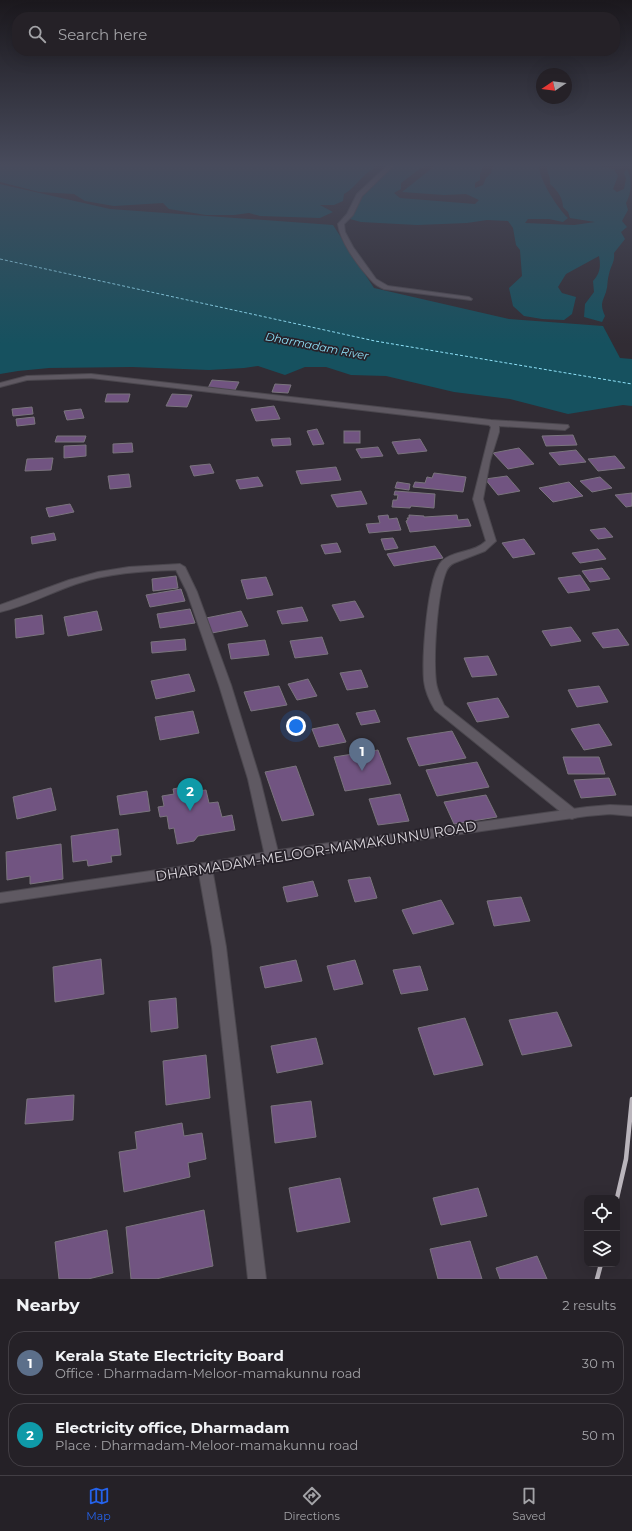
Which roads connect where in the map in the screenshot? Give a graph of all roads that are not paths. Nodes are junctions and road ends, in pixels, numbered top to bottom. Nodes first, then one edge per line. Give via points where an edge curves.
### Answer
1 (341, 225) edge
2 (469, 299) dead end
3 (0, 384) edge
4 (491, 423) junction
5 (565, 427) dead end
6 (0, 609) edge
7 (626, 810) edge
8 (572, 814) junction
9 (272, 856) junction
10 (205, 868) junction
11 (0, 898) edge
12 (257, 1279) edge

1 - 2 street via 350,247 374,280 386,288
3 - 4 street via 27,378 91,376
4 - 5 street
4 - 8 street via 495,426 495,432 478,499 491,541 482,549 445,563 440,570 435,595 430,682 439,707
6 - 9 street via 97,575 140,568 180,568 192,592 225,685 254,779
7 - 8 street, DHARMADAM-MELOOR-MAMAKUNNU ROAD via 592,810
8 - 9 street, DHARMADAM-MELOOR-MAMAKUNNU ROAD
9 - 10 street, DHARMADAM-MELOOR-MAMAKUNNU ROAD
10 - 11 street, DHARMADAM-MELOOR-MAMAKUNNU ROAD
10 - 12 street via 219,947

